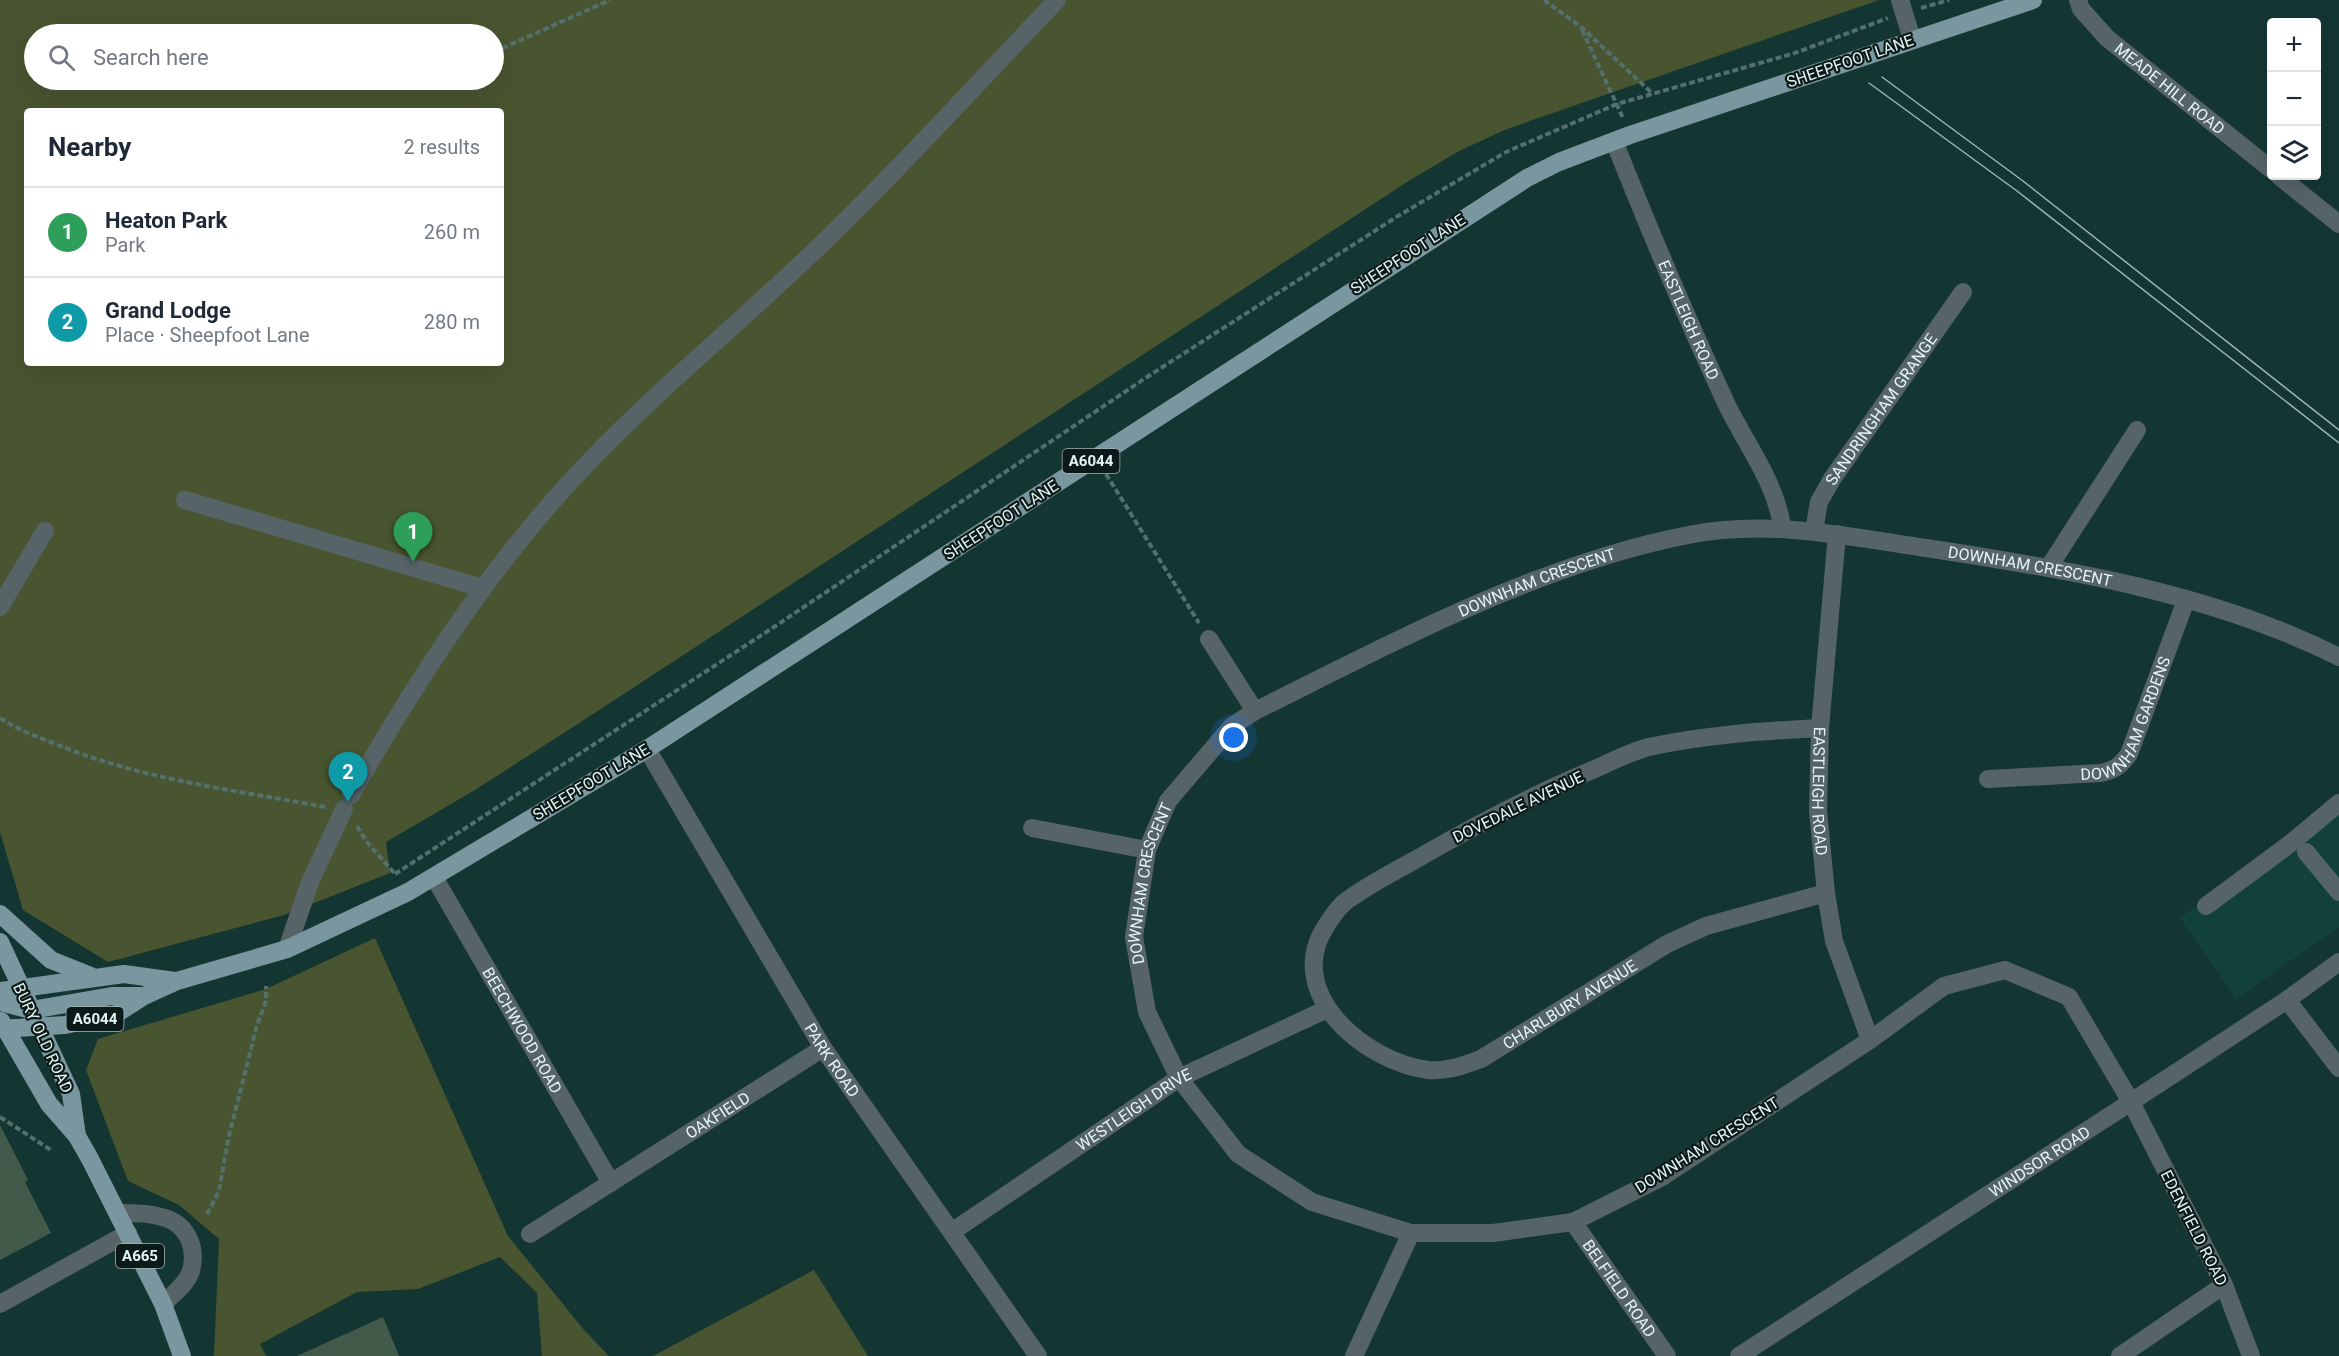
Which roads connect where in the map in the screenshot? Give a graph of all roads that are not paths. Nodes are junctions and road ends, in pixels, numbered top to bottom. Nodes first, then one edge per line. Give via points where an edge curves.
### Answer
1 (1057, 0) edge
2 (1900, 0) edge
3 (2033, 0) edge
4 (2078, 0) edge
5 (1912, 39) junction
6 (1622, 138) junction
7 (2267, 167) edge
8 (2284, 180) edge
9 (2338, 221) edge
10 (1962, 292) dead end
11 (2137, 430) dead end
12 (185, 500) dead end
13 (1782, 527) junction
14 (45, 531) dead end
15 (1814, 531) junction
16 (1837, 534) junction
17 (2049, 567) junction
18 (482, 588) junction
19 (2186, 600) junction
20 (0, 607) edge
21 (1209, 639) road end
22 (2339, 657) edge
23 (1255, 711) junction
24 (1820, 728) junction
25 (647, 749) junction
26 (1988, 779) dead end
27 (2339, 803) edge
28 (1032, 828) dead end
29 (1148, 849) junction
30 (2306, 852) dead end
31 (434, 877) junction
32 (2339, 892) edge
33 (1826, 893) junction
34 (2206, 906) dead end
35 (0, 914) edge
36 (0, 942) edge
37 (287, 949) junction
38 (2339, 962) edge
39 (95, 977) junction
40 (177, 981) junction
41 (20, 988) junction
42 (0, 991) edge
43 (144, 996) junction
44 (2287, 1000) junction
45 (0, 1002) edge
46 (1327, 1009) junction
47 (31, 1010) junction
48 (2, 1026) edge
49 (40, 1028) junction
50 (1870, 1040) junction
51 (823, 1048) junction
52 (2339, 1068) edge
53 (1179, 1078) junction
54 (2131, 1102) junction
55 (77, 1136) junction
56 (612, 1183) junction
57 (118, 1213) junction
58 (1573, 1222) junction
59 (953, 1231) junction
60 (128, 1233) junction
61 (1411, 1233) junction
62 (530, 1234) dead end
63 (2224, 1285) junction
64 (0, 1304) edge
65 (163, 1304) junction
66 (182, 1356) edge
67 (1038, 1356) edge
68 (1354, 1356) edge
69 (1667, 1356) edge
70 (1738, 1356) edge
71 (2120, 1356) edge
72 (2251, 1356) edge

1 - 18 street via 844,222 569,483
2 - 5 street
3 - 5 main road, SHEEPFOOT LANE / A6044
4 - 7 street, MEADE HILL ROAD via 2081,9 2107,38
5 - 6 main road, SHEEPFOOT LANE / A6044
6 - 13 street, EASTLEIGH ROAD via 1689,325 1740,434 1772,490
6 - 25 main road, SHEEPFOOT LANE / A6044 via 1527,178
8 - 9 street
10 - 15 street, SANDRINGHAM GRANGE via 1832,479 1820,502
11 - 17 street
12 - 18 street
13 - 15 street, DOWNHAM CRESCENT
13 - 23 street, DOWNHAM CRESCENT via 1687,535 1576,565 1417,631
14 - 20 street
15 - 16 street, DOWNHAM CRESCENT
16 - 17 street, DOWNHAM CRESCENT
16 - 24 street, EASTLEIGH ROAD
17 - 19 street, DOWNHAM CRESCENT
18 - 37 street via 420,678 345,806 310,882
19 - 22 street, DOWNHAM CRESCENT via 2228,612
19 - 26 street, DOWNHAM GARDENS via 2129,754 2122,763 2112,771 2100,773
21 - 23 street
23 - 29 street, DOWNHAM CRESCENT via 1232,726 1168,801
24 - 33 street, EASTLEIGH ROAD via 1818,811
24 - 46 street, DOVEDALE AVENUE via 1724,734 1646,748 1555,786 1454,837 1347,900 1327,923 1312,961 1313,977
25 - 31 main road, SHEEPFOOT LANE / A6044
25 - 51 street, PARK ROAD
27 - 34 street
28 - 29 street
29 - 53 street, DOWNHAM CRESCENT via 1134,937 1147,1012
30 - 32 street
31 - 37 main road, SHEEPFOOT LANE / A6044
31 - 56 street, BEECHWOOD ROAD
33 - 46 street, CHARLBURY AVENUE via 1706,926 1667,944 1481,1059 1450,1070 1428,1070 1373,1051 1350,1035
33 - 50 street, EASTLEIGH ROAD via 1834,941
35 - 39 main road via 51,960
36 - 41 main road, BURY OLD ROAD / A665
37 - 40 main road, SHEEPFOOT LANE / A6044
38 - 44 street, WINDSOR ROAD
39 - 40 main road, SHEEPFOOT LANE / A6044 via 124,974
39 - 41 main road, SHEEPFOOT LANE / A6044
40 - 43 main road, SHEEPFOOT LANE / A6044
41 - 42 main road, SHEEPFOOT LANE / A6044
41 - 47 main road, BURY OLD ROAD / A665
43 - 47 main road via 112,996
43 - 49 main road, SHEEPFOOT LANE / A6044 via 116,1014
44 - 52 street
44 - 54 street, WINDSOR ROAD
45 - 47 main road
46 - 53 street, WESTLEIGH DRIVE
47 - 49 main road, BURY OLD ROAD / A665
48 - 49 main road, SHEEPFOOT LANE / A6044
48 - 55 main road, BURY OLD ROAD / A665 via 49,1104
49 - 55 main road, BURY OLD ROAD / A665 via 71,1095
50 - 54 street, DOWNHAM CRESCENT via 1944,986 2005,970 2068,997
50 - 58 street, DOWNHAM CRESCENT via 1662,1177
51 - 56 street, OAKFIELD
51 - 59 street, PARK ROAD
53 - 59 street, WESTLEIGH DRIVE
53 - 61 street, DOWNHAM CRESCENT via 1238,1154 1312,1203
54 - 63 street, EDENFIELD ROAD
54 - 70 street, WINDSOR ROAD
55 - 57 main road, BURY OLD ROAD / A665
56 - 62 street, OAKFIELD
57 - 60 main road, BURY OLD ROAD / A665
57 - 65 street via 167,1218 185,1230 193,1249 190,1273
58 - 61 street, DOWNHAM CRESCENT via 1493,1233
58 - 69 street, BELFIELD ROAD
59 - 67 street, PARK ROAD
60 - 64 street
60 - 65 main road, BURY OLD ROAD / A665
61 - 68 street
63 - 71 street
63 - 72 street, EDENFIELD ROAD
65 - 66 main road, BURY OLD ROAD / A665

